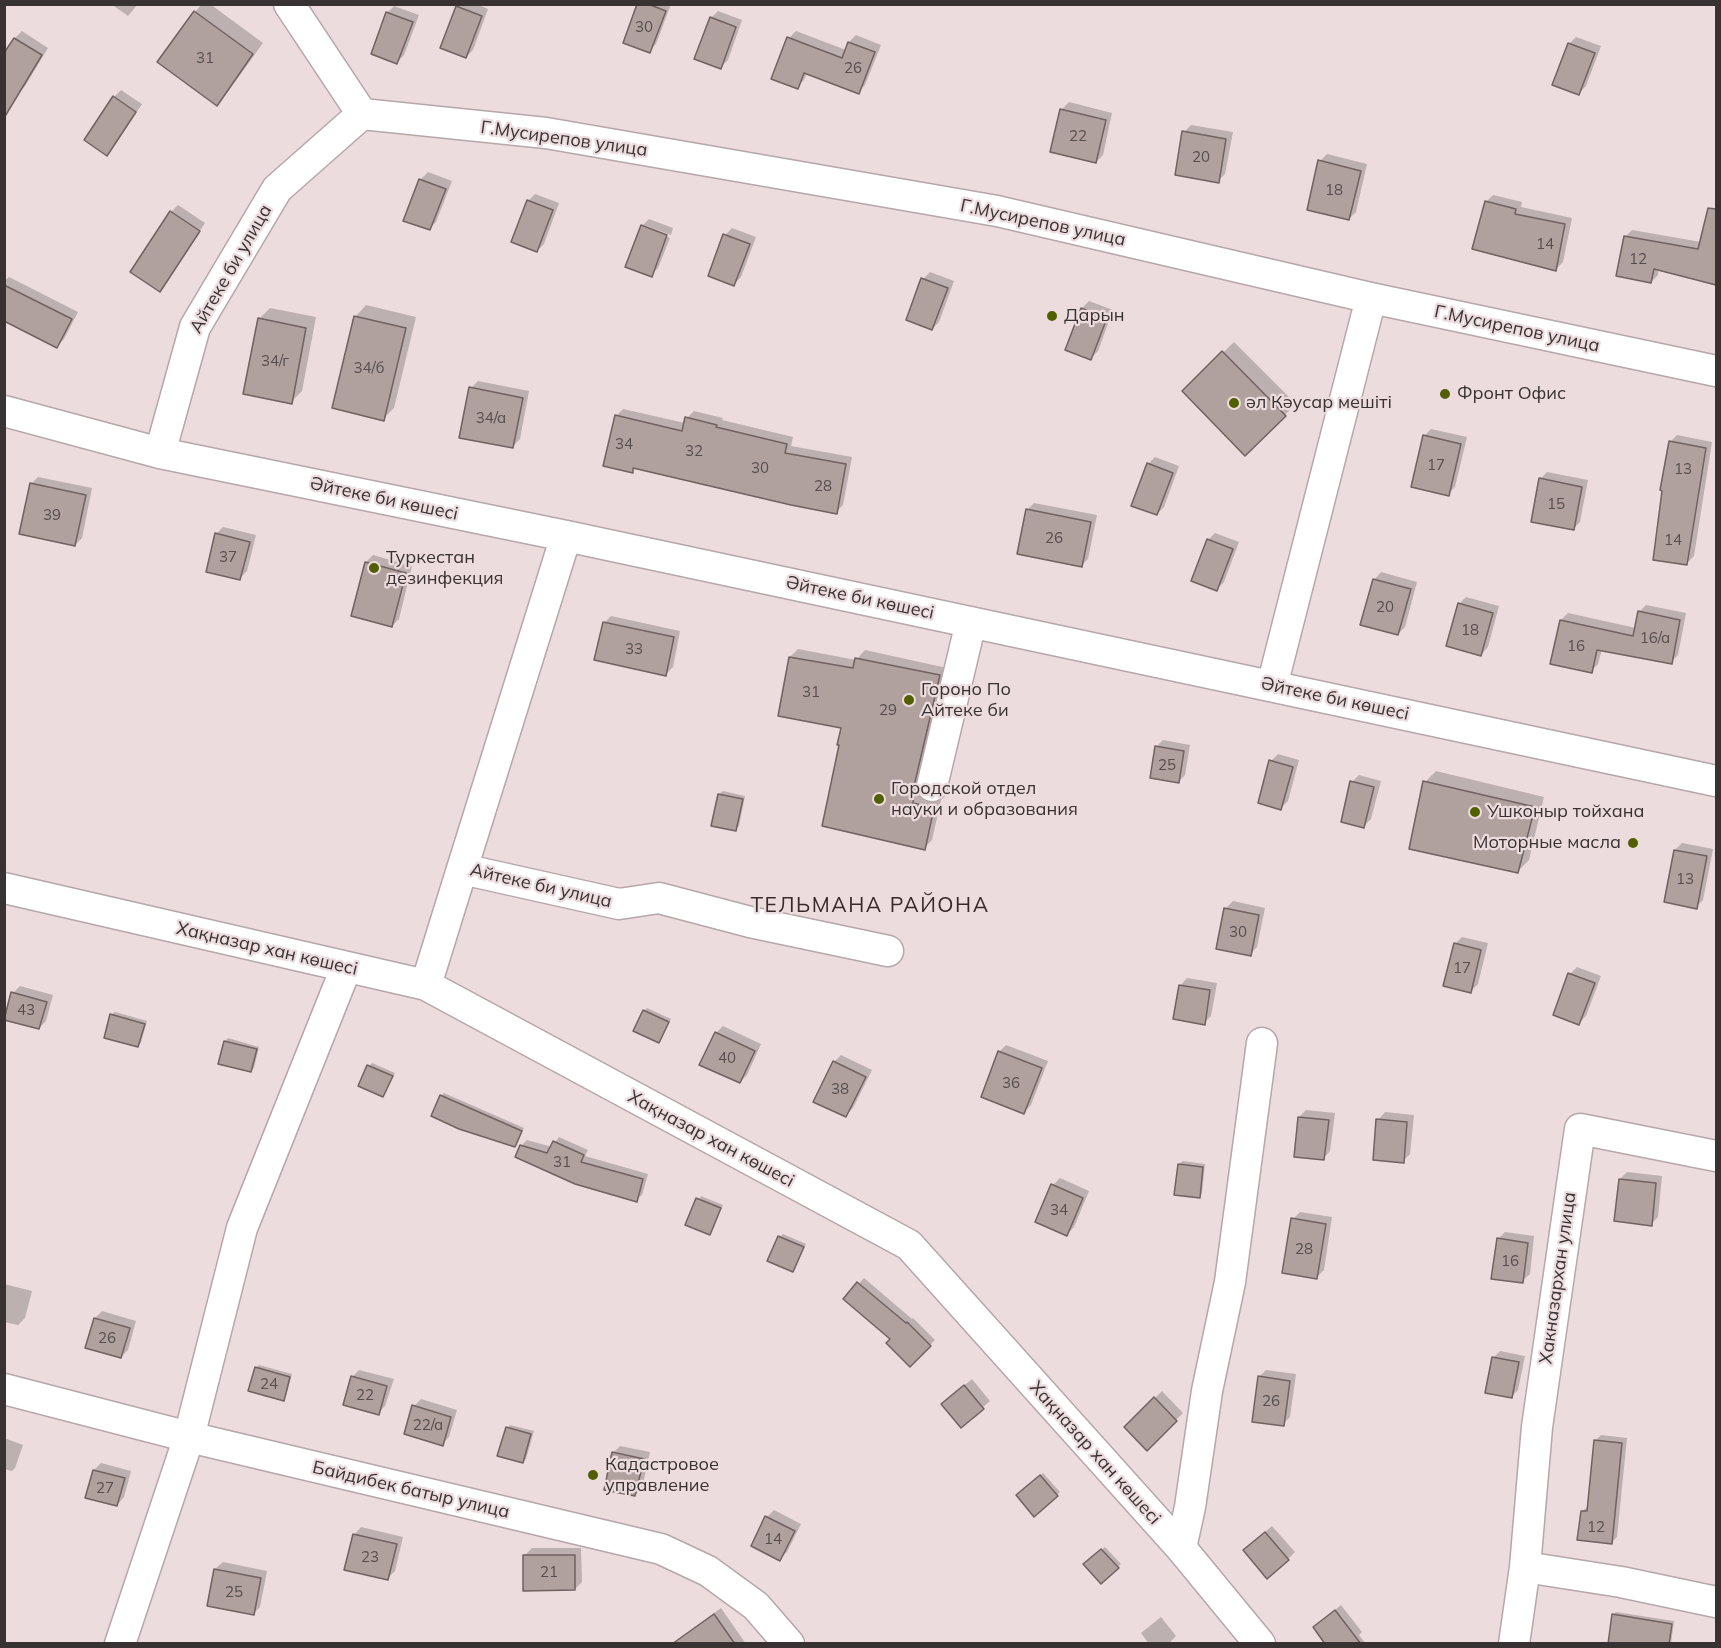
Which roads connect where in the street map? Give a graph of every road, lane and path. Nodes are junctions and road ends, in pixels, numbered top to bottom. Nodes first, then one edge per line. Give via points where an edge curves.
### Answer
1 (289, 4) edge
2 (362, 114) junction
3 (1371, 298) junction
4 (1716, 371) edge
5 (4, 411) edge
6 (160, 453) junction
7 (566, 536) junction
8 (971, 622) junction
9 (1272, 686) junction
10 (1716, 781) edge
11 (932, 786) dead end
12 (462, 869) junction
13 (4, 888) edge
14 (888, 951) dead end
15 (346, 968) junction
16 (426, 986) junction
17 (1262, 1043) dead end
18 (1716, 1156) edge
19 (4, 1389) edge
20 (189, 1437) junction
21 (1181, 1548) junction
22 (1525, 1567) junction
23 (1716, 1602) edge
24 (120, 1644) edge
25 (789, 1644) edge
26 (1260, 1644) edge
27 (1514, 1644) edge

1 - 2 street
2 - 3 street, Г.Мусирепов улица via 546,133 997,211
2 - 6 street, Айтеке би улица via 277,189 195,327
3 - 4 street, Г.Мусирепов улица
3 - 9 street
5 - 6 street, Әйтеке би көшесі
6 - 7 street, Әйтеке би көшесі
7 - 8 street, Әйтеке би көшесі
7 - 12 street, Айтеке би улица
8 - 9 street, Әйтеке би көшесі
8 - 11 street
9 - 10 street, Әйтеке би көшесі
12 - 14 street, Айтеке би улица via 619,904 659,897 750,922
12 - 16 street
13 - 15 street, Хақназар хан көшесі
15 - 16 street, Хақназар хан көшесі
15 - 20 street via 242,1228
16 - 21 street, Хақназар хан көшесі via 909,1245
17 - 21 street via 1230,1282
18 - 22 street, Хакназархан улица via 1580,1129 1537,1427
19 - 20 street, Байдибек батыр улица
20 - 24 street
20 - 25 street, Байдибек батыр улица via 661,1550 708,1570 756,1606
21 - 26 street, Хақназар хан көшесі
22 - 23 street
22 - 27 street, Хакназархан улица

